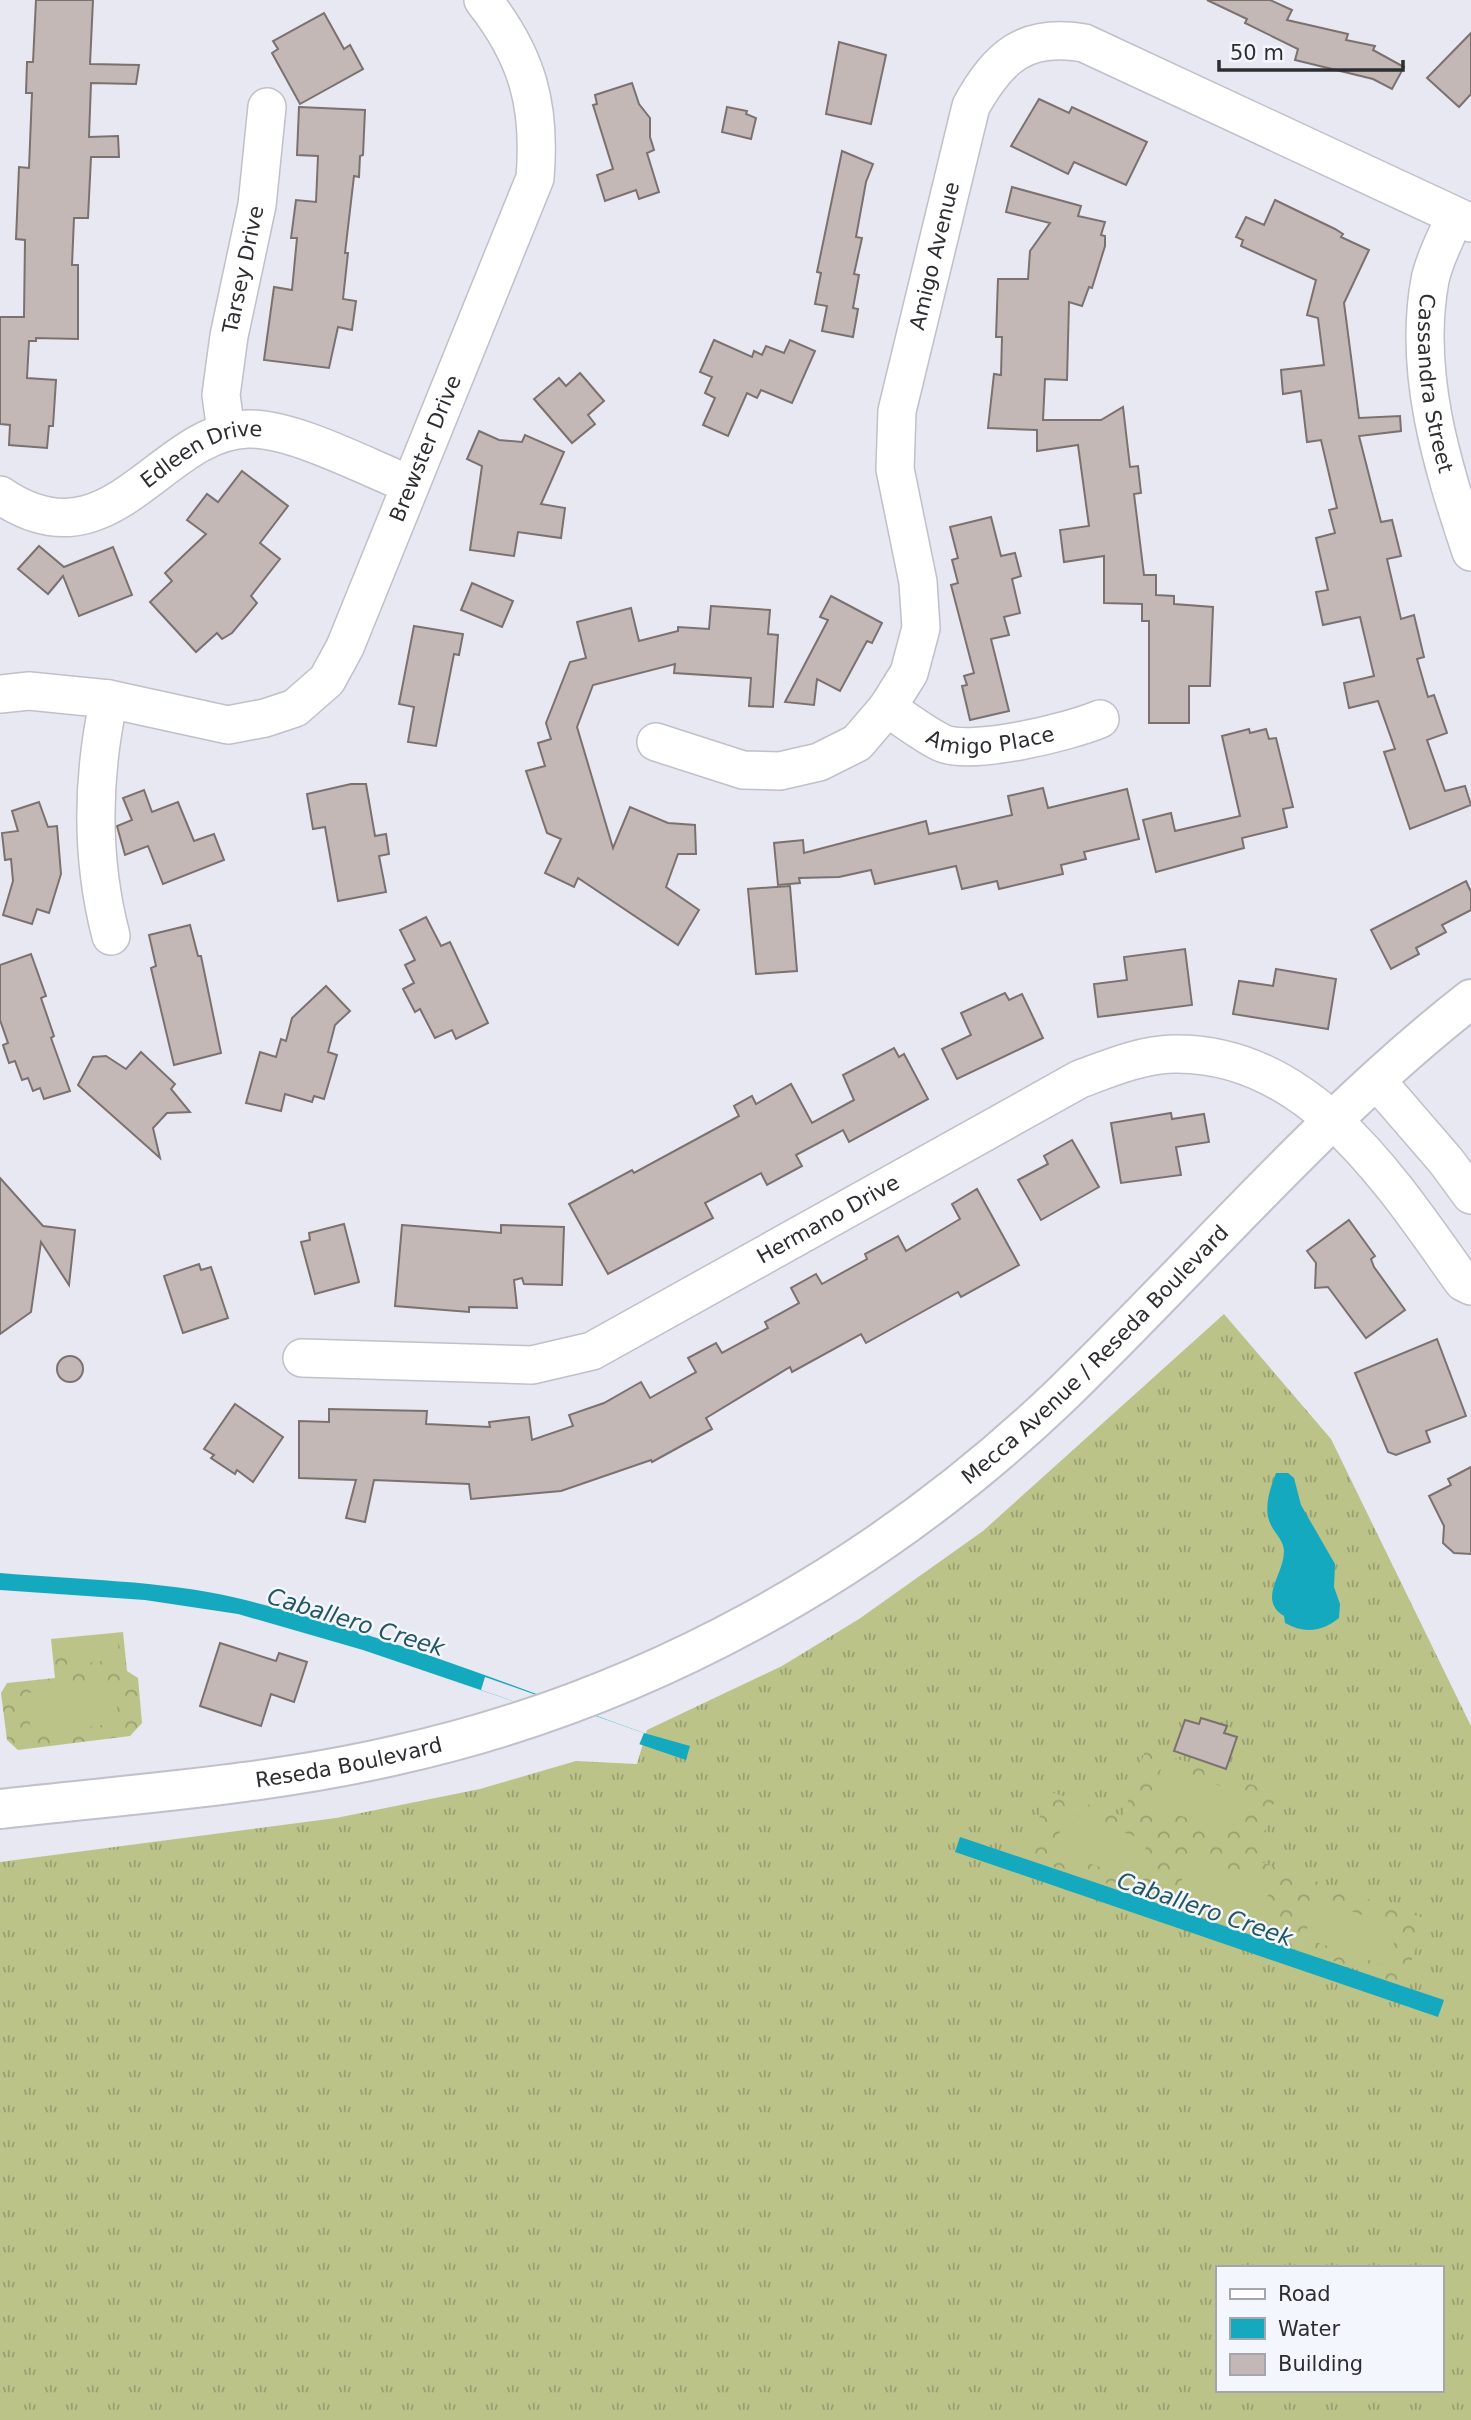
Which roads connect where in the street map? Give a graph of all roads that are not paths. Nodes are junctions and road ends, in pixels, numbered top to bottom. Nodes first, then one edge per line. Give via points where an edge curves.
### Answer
1 (483, 0) edge
2 (267, 107) dead end
3 (1463, 219) edge
4 (226, 432) junction
5 (409, 484) junction
6 (0, 495) edge
7 (1471, 552) edge
8 (0, 694) edge
9 (109, 699) junction
10 (887, 708) junction
11 (1100, 719) dead end
12 (656, 742) dead end
13 (111, 936) dead end
14 (1471, 999) edge
15 (1376, 1080) junction
16 (1333, 1122) junction
17 (1471, 1195) edge
18 (1471, 1286) edge
19 (302, 1358) dead end
20 (681, 1658) joint
21 (0, 1809) edge

1 - 5 street, Brewster Drive via 505,29 534,98 538,136 535,178
2 - 4 street, Tarsey Drive via 257,205 221,395
3 - 7 street, Cassandra Street via 1430,277 1423,331 1427,380 1446,470
3 - 10 street, Amigo Avenue via 1084,43 1038,41 1011,53 988,75 971,106 897,411 895,469 918,582 921,628 909,673
4 - 5 street, Edleen Drive via 250,429 287,435
4 - 6 street, Edleen Drive via 205,440 127,497 92,512 55,517 19,508
5 - 9 street, Brewster Drive via 345,647 327,680 295,708 228,725
8 - 9 street, Brewster Drive via 29,691
9 - 13 street via 101,737 96,845 101,898
10 - 11 street, Amigo Place via 943,743 965,748 1078,728
10 - 12 street, Amigo Avenue via 857,743 819,762 780,771 743,770
14 - 15 main road, Mecca Avenue / Reseda Boulevard
15 - 16 main road, Mecca Avenue / Reseda Boulevard
15 - 17 street
16 - 18 street, Hermano Drive
16 - 19 street, Hermano Drive via 1293,1088 1227,1060 1173,1054 1131,1061 1080,1079 592,1351 531,1365
16 - 20 main road, Mecca Avenue / Reseda Boulevard via 1054,1401 974,1470 818,1584
20 - 21 main road, Reseda Boulevard via 557,1710 412,1752 334,1769

